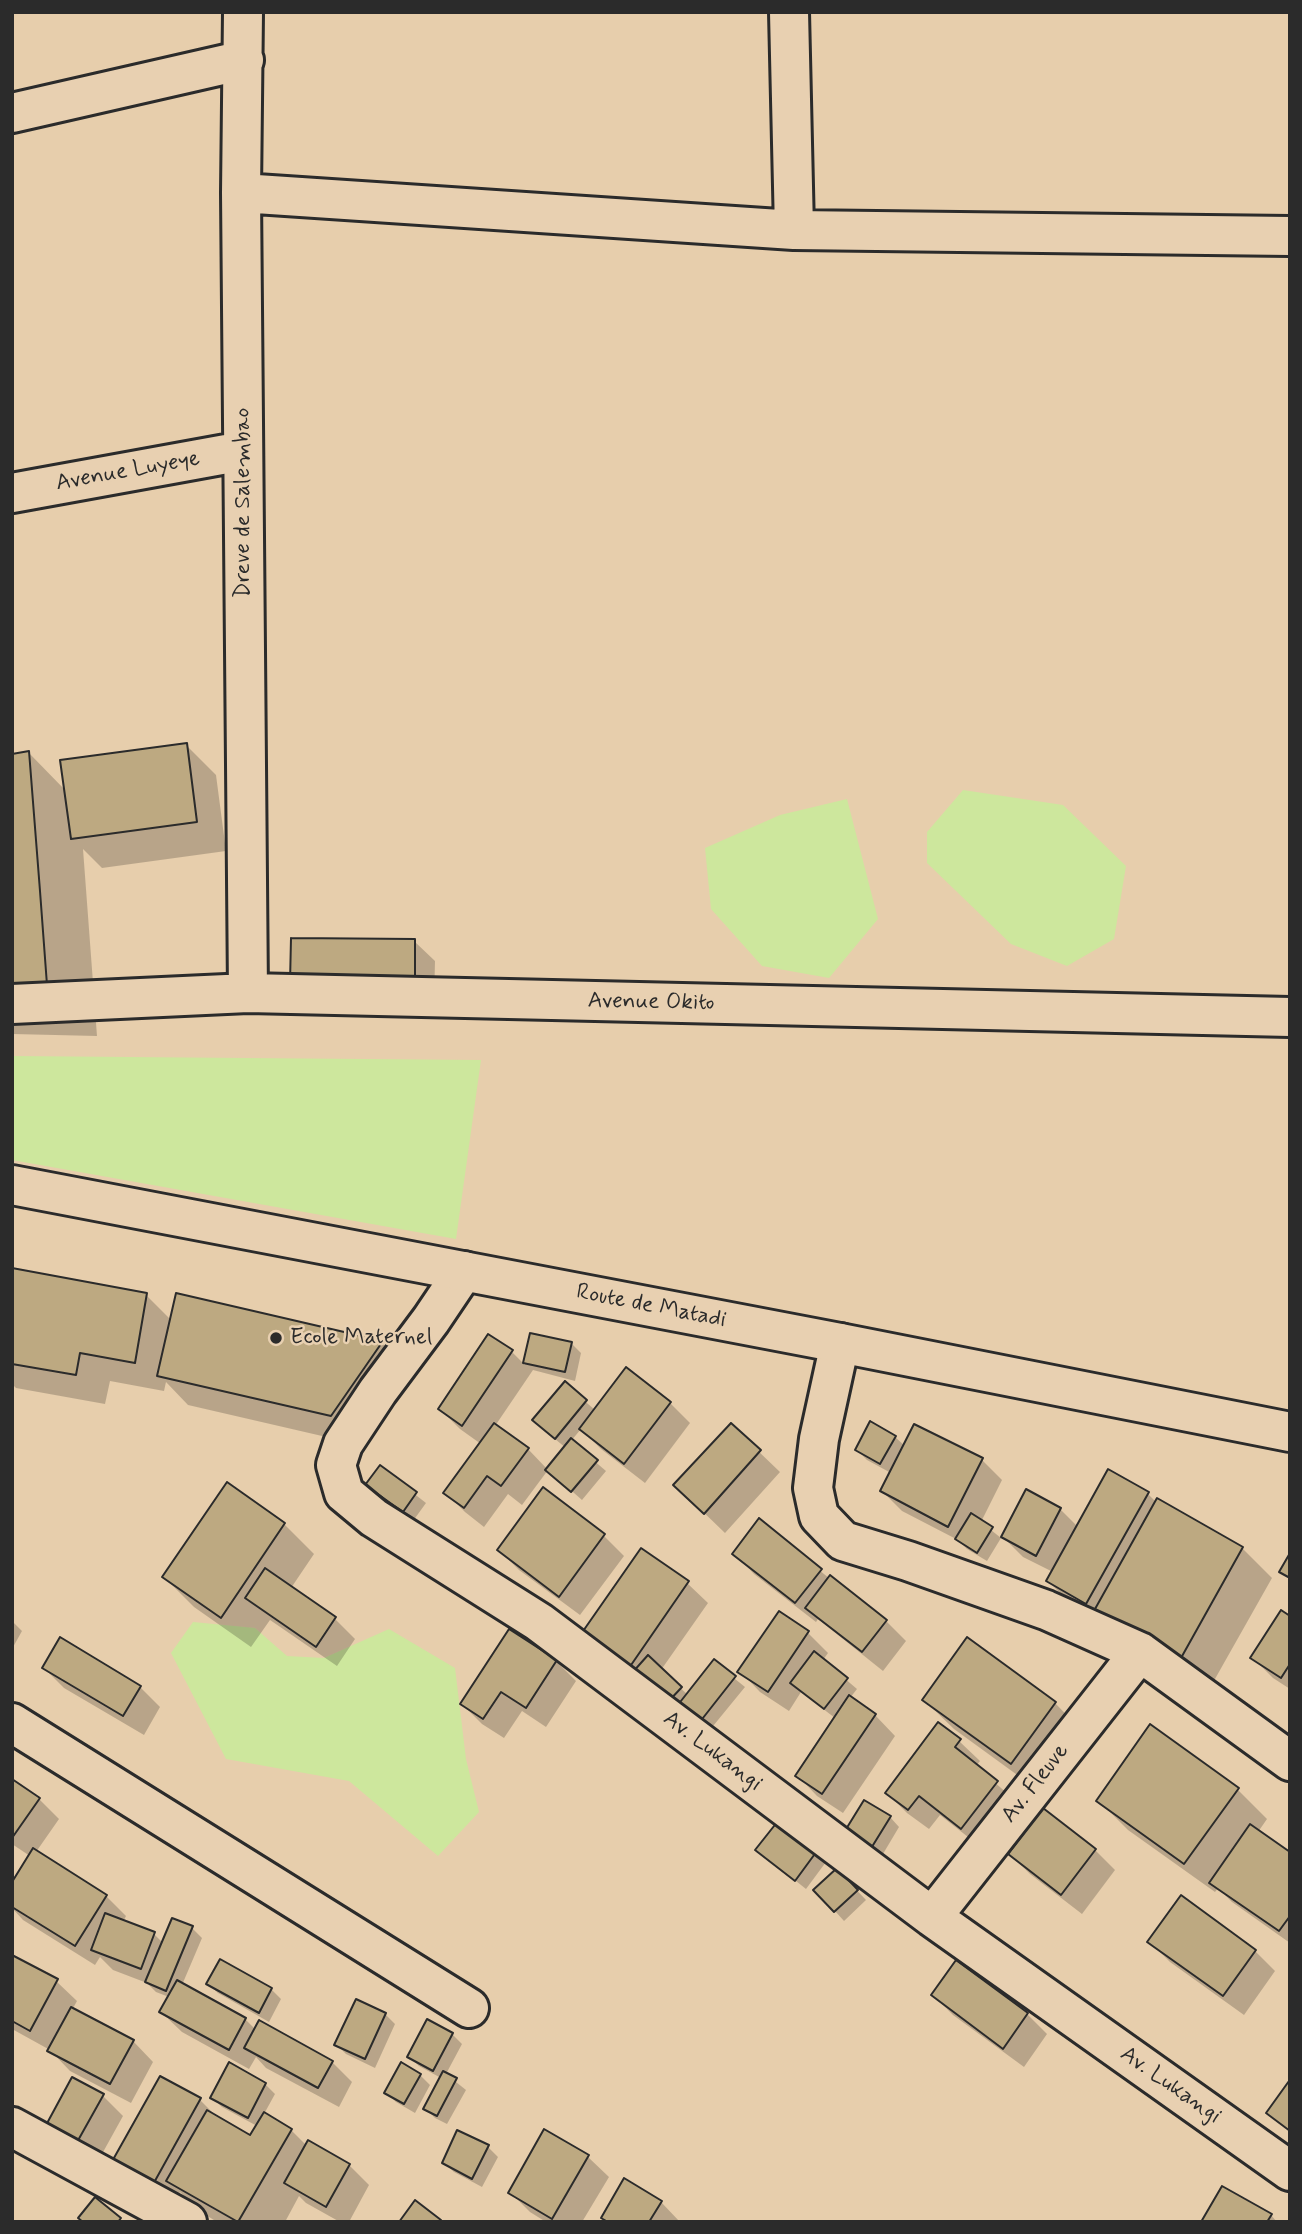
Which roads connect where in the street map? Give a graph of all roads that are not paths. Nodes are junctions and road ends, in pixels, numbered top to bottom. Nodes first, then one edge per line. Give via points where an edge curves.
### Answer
1 (243, 12) edge
2 (789, 12) edge
3 (244, 60) junction
4 (12, 113) edge
5 (241, 193) junction
6 (794, 230) junction
7 (1290, 236) edge
8 (243, 450) junction
9 (12, 493) edge
10 (248, 993) junction
11 (12, 1004) edge
12 (1290, 1017) edge
13 (12, 1185) edge
14 (464, 1271) junction
15 (840, 1343) junction
16 (1290, 1432) edge
17 (1140, 1652) junction
18 (12, 1723) edge
19 (1290, 1761) edge
20 (932, 1917) junction
21 (469, 2008) dead end
22 (12, 2127) edge
23 (1290, 2171) edge
24 (187, 2222) edge

1 - 3 street, Dreve de Salembao
2 - 6 street
3 - 4 street
3 - 5 street, Dreve de Salembao
5 - 6 street
5 - 8 street, Dreve de Salembao
6 - 7 street
8 - 9 street, Avenue Luyeye
8 - 10 street, Dreve de Salembao
10 - 11 street, Avenue Okito
10 - 12 street, Avenue Okito
13 - 14 street, Route de Matadi
14 - 15 street, Route de Matadi
14 - 20 street, Av. Lukangi via 343,1444 336,1465 344,1493 374,1518 539,1622
15 - 16 street, Route de Matadi
15 - 17 street via 813,1488 819,1516 843,1541 1046,1611
17 - 19 street
17 - 20 street, Av. Fleuve
18 - 21 street
20 - 23 street, Av. Lukangi
22 - 24 street

